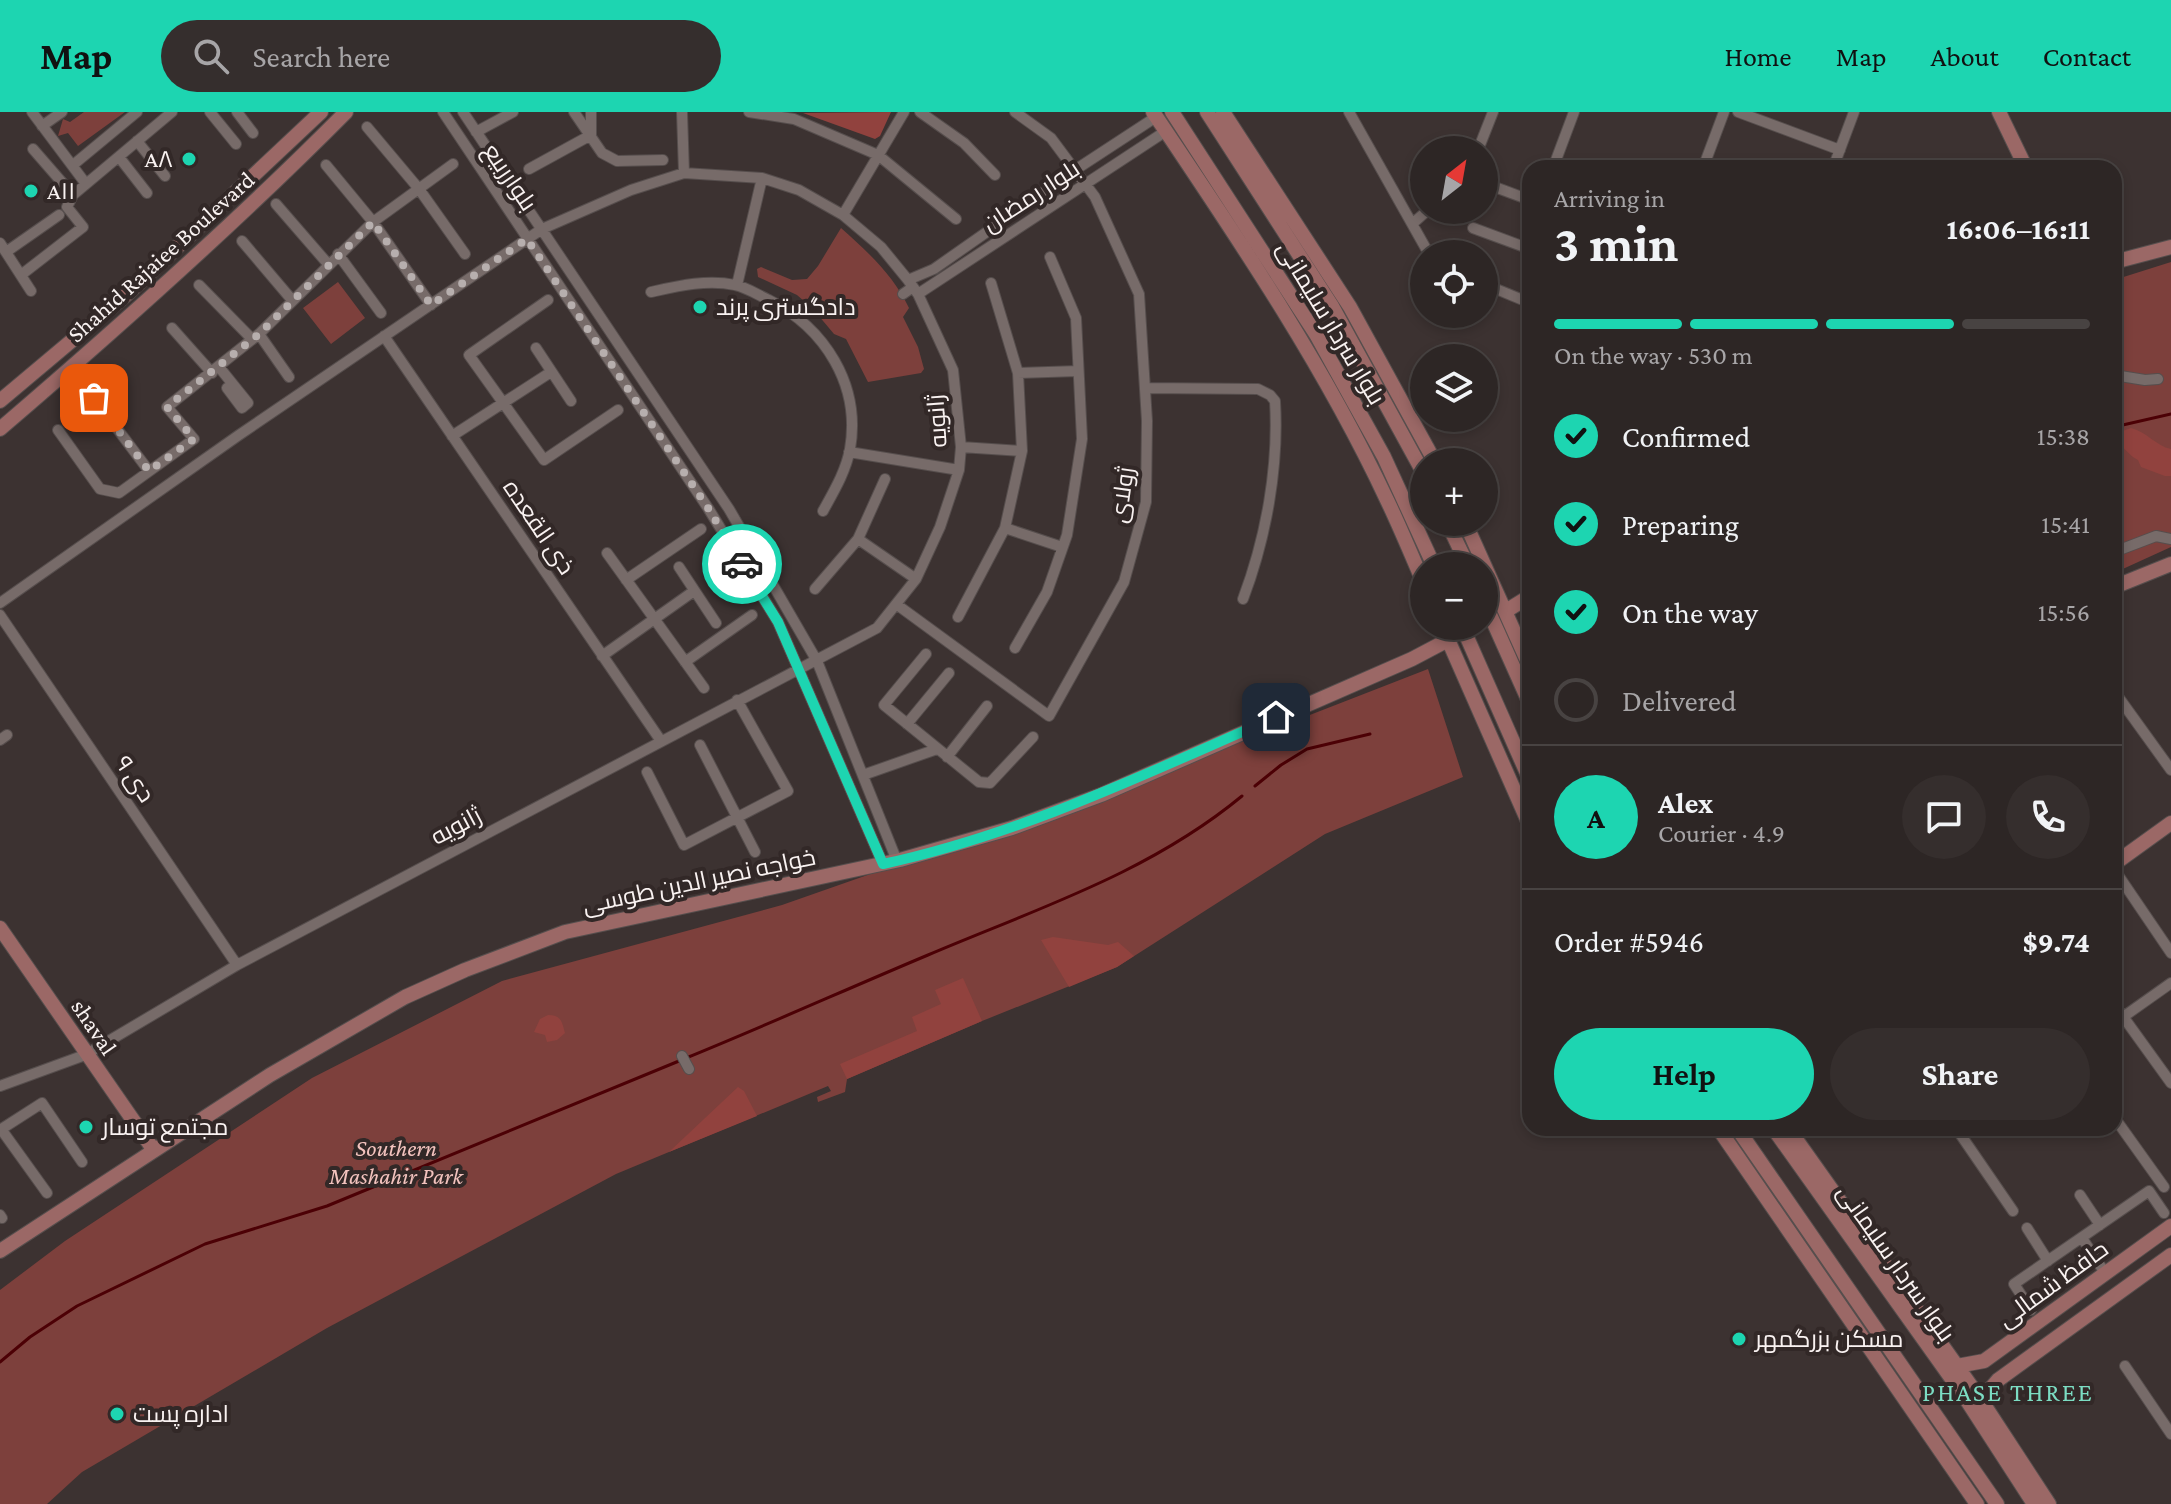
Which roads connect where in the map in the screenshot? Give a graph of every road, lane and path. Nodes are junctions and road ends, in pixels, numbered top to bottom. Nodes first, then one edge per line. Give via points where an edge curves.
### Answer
1 (32, 112) edge
2 (62, 112) edge
3 (137, 112) edge
4 (210, 112) edge
5 (237, 112) edge
6 (321, 112) edge
7 (346, 112) edge
8 (443, 112) edge
9 (463, 112) edge
10 (513, 112) edge
11 (574, 112) edge
12 (591, 112) edge
13 (682, 112) edge
14 (749, 112) edge
15 (904, 112) edge
16 (920, 112) edge
17 (1015, 112) edge
18 (1172, 112) edge
19 (1207, 112) edge
20 (1223, 112) edge
21 (1349, 112) edge
22 (1493, 112) edge
23 (1574, 112) edge
24 (1724, 112) edge
25 (1738, 112) edge
26 (1854, 112) edge
27 (1999, 112) edge
28 (168, 113) edge
29 (1155, 114) edge
30 (795, 116) edge
31 (42, 126) junction
32 (367, 127) dead end
33 (1166, 131) junction
34 (476, 132) junction
35 (253, 133) dead end
36 (591, 135) junction
37 (1484, 136) edge
38 (137, 141) junction
39 (236, 144) dead end
40 (33, 149) dead end
41 (1840, 150) junction
42 (878, 155) junction
43 (119, 157) junction
44 (663, 160) dead end
45 (1556, 160) edge
46 (1706, 160) edge
47 (1836, 160) edge
48 (2022, 160) edge
49 (453, 164) dead end
50 (73, 165) junction
51 (326, 165) dead end
52 (529, 169) dead end
53 (1075, 170) junction
54 (684, 173) junction
55 (995, 175) dead end
56 (165, 176) dead end
57 (762, 178) junction
58 (86, 184) junction
59 (1086, 184) junction
60 (1498, 188) edge
61 (419, 189) junction
62 (147, 193) dead end
63 (73, 195) junction
64 (1522, 197) edge
65 (276, 204) dead end
66 (59, 215) dead end
67 (843, 215) junction
68 (956, 219) dead end
69 (1410, 220) edge
70 (373, 222) junction
71 (1412, 224) edge
72 (1473, 228) dead end
73 (542, 229) junction
74 (527, 239) junction
75 (1421, 240) edge
76 (242, 241) dead end
77 (1522, 246) edge
78 (2171, 247) edge
79 (3, 248) edge
80 (338, 254) junction
81 (465, 254) dead end
82 (1050, 257) dead end
83 (2122, 260) edge
84 (328, 264) junction
85 (21, 275) junction
86 (991, 283) dead end
87 (199, 285) dead end
88 (737, 285) junction
89 (913, 287) junction
90 (1498, 290) edge
91 (31, 291) dead end
92 (651, 292) dead end
93 (903, 294) dead end
94 (292, 300) junction
95 (548, 300) dead end
96 (1522, 300) edge
97 (431, 305) junction
98 (381, 313) dead end
99 (172, 328) dead end
100 (255, 336) junction
101 (384, 336) junction
102 (536, 348) dead end
103 (215, 370) junction
104 (1078, 371) junction
105 (551, 372) junction
106 (1018, 373) junction
107 (2122, 376) edge
108 (289, 377) dead end
109 (2158, 379) dead end
110 (227, 388) dead end
111 (1145, 388) junction
112 (94, 398) dead end
113 (0, 401) edge
114 (571, 401) dead end
115 (503, 403) junction
116 (618, 410) dead end
117 (1348, 424) junction
118 (0, 429) edge
119 (58, 430) dead end
120 (452, 436) junction
121 (961, 447) junction
122 (1410, 448) edge
123 (1427, 448) edge
124 (1022, 451) junction
125 (849, 452) junction
126 (1384, 457) junction
127 (959, 470) junction
128 (149, 471) junction
129 (885, 479) dead end
130 (722, 498) junction
131 (1387, 499) junction
132 (708, 508) junction
133 (823, 511) dead end
134 (1005, 528) junction
135 (701, 529) dead end
136 (1471, 536) edge
137 (858, 539) junction
138 (2171, 539) edge
139 (1062, 547) junction
140 (2122, 549) edge
141 (1410, 552) edge
142 (1428, 552) edge
143 (607, 553) dead end
144 (2171, 564) edge
145 (679, 567) dead end
146 (916, 579) junction
147 (626, 580) junction
148 (2122, 584) edge
149 (815, 589) dead end
150 (694, 591) junction
151 (1243, 599) dead end
152 (1522, 601) edge
153 (0, 603) edge
154 (896, 604) junction
155 (1506, 611) junction
156 (0, 615) edge
157 (752, 615) dead end
158 (958, 617) dead end
159 (653, 620) junction
160 (716, 623) dead end
161 (1498, 633) edge
162 (1436, 640) edge
163 (1448, 640) edge
164 (1468, 640) edge
165 (1015, 648) dead end
166 (1522, 648) edge
167 (926, 654) dead end
168 (602, 656) junction
169 (817, 661) junction
170 (685, 662) junction
171 (799, 669) junction
172 (1514, 669) junction
173 (949, 673) dead end
174 (1522, 676) edge
175 (1522, 686) edge
176 (704, 688) dead end
177 (737, 700) junction
178 (2122, 702) edge
179 (987, 706) dead end
180 (907, 724) junction
181 (1033, 737) dead end
182 (661, 741) junction
183 (700, 745) dead end
184 (942, 753) junction
185 (1522, 762) edge
186 (2171, 770) edge
187 (647, 772) dead end
188 (863, 775) junction
189 (1522, 808) edge
190 (737, 817) junction
191 (2171, 823) edge
192 (755, 852) dead end
193 (2122, 860) edge
194 (890, 862) junction
195 (2122, 878) edge
196 (0, 928) edge
197 (2171, 953) edge
198 (237, 965) junction
199 (2171, 983) edge
200 (2123, 1017) joint
201 (85, 1055) junction
202 (682, 1056) dead end
203 (689, 1069) dead end
204 (2171, 1083) edge
205 (0, 1086) edge
206 (2122, 1128) edge
207 (1, 1129) edge
208 (1725, 1136) edge
209 (1743, 1136) edge
210 (1779, 1136) edge
211 (1794, 1136) edge
212 (1961, 1136) edge
213 (153, 1149) junction
214 (82, 1162) dead end
215 (2164, 1187) dead end
216 (47, 1193) dead end
217 (2080, 1195) dead end
218 (2013, 1211) dead end
219 (2168, 1220) edge
220 (2100, 1225) junction
221 (2027, 1228) dead end
222 (2082, 1238) junction
223 (0, 1251) edge
224 (2171, 1255) edge
225 (2048, 1261) junction
226 (2105, 1273) junction
227 (2117, 1293) junction
228 (2031, 1310) dead end
229 (1984, 1361) junction
230 (1957, 1366) junction
231 (2125, 1366) dead end
232 (1998, 1380) junction
233 (1981, 1400) junction
234 (2171, 1434) edge
235 (1977, 1504) edge
236 (1997, 1504) edge
237 (2034, 1504) edge
238 (2049, 1504) edge

1 - 31 street
2 - 31 street
3 - 50 street
4 - 39 street
5 - 35 street
6 - 113 street, Shahid Rajaiee Boulevard via 126,295
7 - 118 street, Shahid Rajaiee Boulevard via 144,305
8 - 74 street, بلوارربیع
9 - 34 street, بلوارربیع
10 - 34 street
11 - 36 street
12 - 36 street
13 - 54 street
14 - 30 street
15 - 42 street
16 - 55 street via 964,143
17 - 53 street, ژولای via 1051,138
18 - 126 street, بلوار سردار سلیمانی via 1295,299
19 - 122 street, بلوار سردار سلیمانی via 1332,306
20 - 123 street via 1350,307
21 - 69 street
22 - 37 street
23 - 45 street
24 - 46 street
25 - 41 street
26 - 41 street
27 - 48 street
28 - 38 street
29 - 33 street
29 - 53 street, بلوار رمضان
30 - 42 street
31 - 50 street
32 - 61 street
33 - 59 street, بلوار رمضان
33 - 117 street via 1269,288
34 - 73 street, بلوارربیع
36 - 44 street via 602,153 617,161
36 - 52 street
38 - 43 street
38 - 56 street
40 - 63 street
41 - 47 street
42 - 67 street
42 - 68 street
43 - 58 street
43 - 62 street
49 - 61 street
50 - 58 street
51 - 70 street
53 - 59 street, ژولای
53 - 89 street, بلوار رمضان
54 - 57 street, ژانویه
54 - 73 street, ژانویه
57 - 67 street, ژانویه via 799,190
57 - 88 street
58 - 63 street
59 - 89 street, بلوار رمضان
59 - 111 street, ژولای via 1139,294
60 - 64 street
61 - 70 street
61 - 81 street
63 - 85 street via 67,207 83,227
65 - 84 street
66 - 79 street
67 - 89 street, ژانویه via 881,247
70 - 80 street
70 - 97 street
71 - 75 street
72 - 77 street
73 - 74 street, ژانویه
73 - 130 street, بلوارربیع
74 - 97 street, ژانویه
74 - 132 street, بلوارربیع
76 - 94 street
78 - 83 street
79 - 85 street
80 - 84 street
80 - 98 street
82 - 104 street via 1076,318
84 - 94 street
85 - 91 street
86 - 106 street
87 - 100 street
88 - 92 street via 686,284
88 - 125 street via 790,310 832,355 847,385
89 - 93 street
89 - 121 street, ژانویه via 953,370
90 - 96 street
94 - 100 street
95 - 115 street via 469,355
97 - 101 street, ژانویه
99 - 103 street
100 - 103 street
100 - 108 street
101 - 120 street, ذی القعده
101 - 153 street, ژانویه
102 - 105 street
103 - 110 street via 248,403 242,408
103 - 128 street via 167,407 194,439
104 - 106 street
104 - 139 street via 1082,439
105 - 114 street
105 - 115 street
106 - 124 street
107 - 109 street
111 - 151 street via 1258,389 1275,401 1266,519
111 - 154 street, ژولای via 1146,502 1124,582 1049,716
112 - 128 street
115 - 116 street via 544,460
115 - 120 street
117 - 126 street
117 - 131 street
119 - 128 street via 100,489 119,493
120 - 168 street, ذی القعده
121 - 124 street
121 - 127 street, ژانویه
124 - 134 street
125 - 127 street
125 - 133 street
126 - 131 street
126 - 142 street, بلوار سردار سلیمانی
127 - 146 street, ژانویه
129 - 137 street
130 - 132 street
130 - 169 street, بلوارربیع
131 - 141 street
132 - 171 street, بلوارربیع via 778,622
134 - 139 street
134 - 158 street
135 - 147 street
136 - 155 street
137 - 146 street
137 - 149 street
138 - 140 street via 2156,536
139 - 165 street via 1047,592
143 - 147 street
144 - 148 street
145 - 150 street
146 - 154 street, ژانویه
147 - 159 street
150 - 159 street
150 - 160 street
152 - 155 street
154 - 169 street, ژانویه via 877,628
155 - 166 street
156 - 198 street, ۹ دی
157 - 170 street
159 - 168 street
159 - 170 street
161 - 172 street
162 - 194 street, خواجه نصیر الدین طوسی via 1412,659 1101,795 1012,828
163 - 189 street
164 - 185 street
167 - 180 street via 884,705
168 - 182 street, ذی القعده
169 - 171 street, ژانویه
169 - 188 street, بلوارربیع
170 - 176 street
171 - 177 street, ژانویه
171 - 194 street, بلوارربیع
172 - 174 street
172 - 175 street
173 - 180 street
177 - 182 street, ژانویه
177 - 190 street via 788,791
178 - 186 street
179 - 184 street
180 - 184 street
181 - 184 street via 990,783 979,782
182 - 198 street, ژانویه
183 - 190 street
184 - 188 street
187 - 190 street via 684,845
188 - 194 street, بلوارربیع
190 - 192 street
191 - 193 street
194 - 213 street, خواجه نصیر الدین طوسی via 565,932 465,970 405,997
195 - 197 street
196 - 201 street, shaval
198 - 201 street, ژانویه
199 - 200 street
200 - 204 street
201 - 205 street, ژانویه
201 - 213 street, shaval
202 - 203 street
206 - 215 street
207 - 214 street via 42,1103
207 - 216 street
208 - 235 street
209 - 236 street
210 - 237 street, بلوار سردار سلیمانی via 1964,1396
211 - 230 street
212 - 218 street
213 - 223 street, خواجه نصیر الدین طوسی
217 - 220 street
219 - 220 street via 2149,1191
219 - 226 street, حافظ شمالی
220 - 222 street
221 - 225 street
222 - 225 street
222 - 226 street
224 - 227 street, حافظ شمالی
225 - 228 street via 2014,1284
226 - 227 street
226 - 229 street, حافظ شمالی
227 - 232 street, حافظ شمالی
229 - 230 street, حافظ شمالی
229 - 232 street via 1980,1375 1988,1382
230 - 233 street
231 - 234 street
232 - 233 street, حافظ شمالی
233 - 238 street

